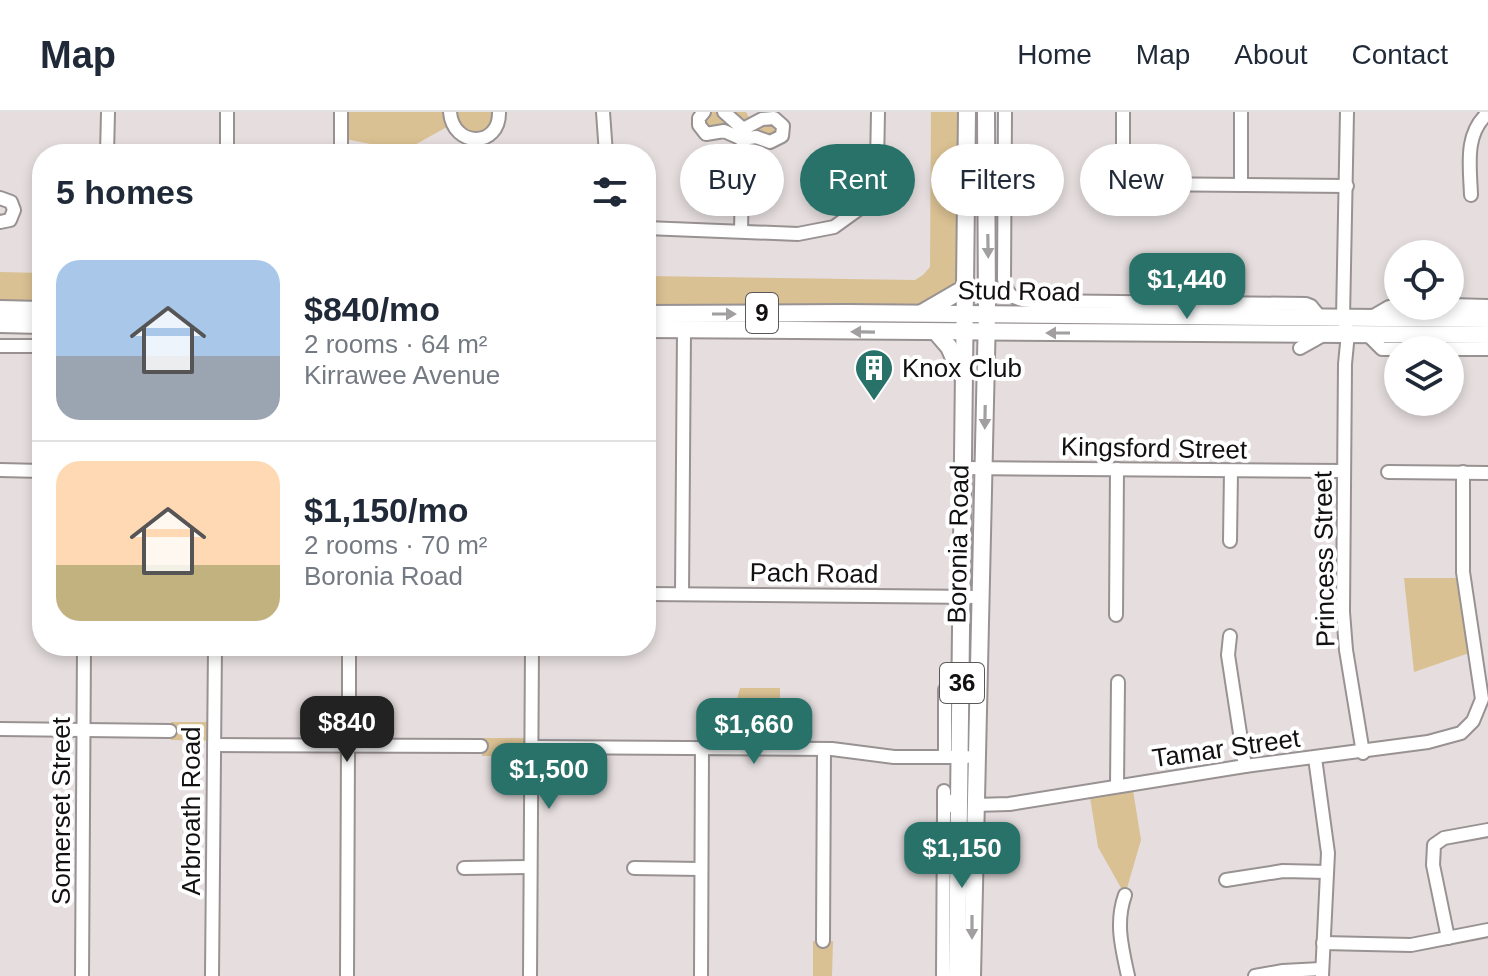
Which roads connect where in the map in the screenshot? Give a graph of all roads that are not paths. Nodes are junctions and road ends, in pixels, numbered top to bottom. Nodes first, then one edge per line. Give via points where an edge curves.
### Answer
1 (108, 112) edge
2 (227, 112) edge
3 (341, 112) edge
4 (450, 112) edge
5 (499, 112) edge
6 (603, 112) edge
7 (704, 112) edge
8 (724, 112) edge
9 (878, 112) edge
10 (967, 112) edge
11 (986, 112) edge
12 (1005, 112) edge
13 (1123, 112) edge
14 (1241, 112) edge
15 (1347, 112) edge
16 (1488, 113) edge
17 (742, 134) junction
18 (107, 144) edge
19 (227, 144) edge
20 (341, 144) edge
21 (605, 144) edge
22 (1241, 185) junction
23 (1347, 186) junction
24 (1471, 195) dead end
25 (0, 198) edge
26 (0, 222) edge
27 (656, 228) edge
28 (741, 231) junction
29 (965, 288) junction
30 (1346, 292) junction
31 (1043, 301) junction
32 (1464, 305) edge
33 (1488, 306) edge
34 (0, 309) edge
35 (32, 310) edge
36 (1384, 312) edge
37 (920, 313) junction
38 (656, 314) edge
39 (965, 314) junction
40 (987, 314) junction
41 (1024, 315) junction
42 (1488, 319) edge
43 (1367, 323) junction
44 (0, 324) edge
45 (32, 325) edge
46 (1346, 326) junction
47 (656, 329) edge
48 (684, 330) junction
49 (1192, 332) junction
50 (937, 333) junction
51 (965, 333) junction
52 (987, 333) junction
53 (1325, 333) junction
54 (1488, 335) edge
55 (0, 346) edge
56 (32, 346) edge
57 (1202, 347) dead end
58 (1300, 348) dead end
59 (1488, 349) edge
60 (1345, 364) junction
61 (965, 383) junction
62 (964, 468) junction
63 (984, 468) junction
64 (1117, 469) junction
65 (0, 470) edge
66 (32, 471) edge
67 (1231, 471) junction
68 (1344, 471) junction
69 (1388, 472) dead end
70 (1463, 472) junction
71 (1488, 473) edge
72 (1230, 541) dead end
73 (656, 594) edge
74 (682, 594) junction
75 (962, 597) junction
76 (981, 597) junction
77 (1116, 615) dead end
78 (1230, 636) dead end
79 (84, 656) edge
80 (215, 656) edge
81 (349, 656) edge
82 (532, 656) edge
83 (1118, 682) dead end
84 (945, 690) dead end
85 (349, 709) dead end
86 (1482, 719) edge
87 (0, 729) edge
88 (84, 730) junction
89 (170, 731) dead end
90 (214, 745) junction
91 (348, 746) junction
92 (481, 746) dead end
93 (531, 747) junction
94 (702, 748) junction
95 (824, 749) junction
96 (1363, 753) junction
97 (977, 756) junction
98 (952, 757) junction
99 (1315, 758) junction
100 (1245, 766) junction
101 (1117, 786) junction
102 (951, 793) junction
103 (974, 805) junction
104 (1488, 830) edge
105 (530, 867) junction
106 (464, 868) dead end
107 (634, 868) dead end
108 (701, 869) junction
109 (1327, 872) junction
110 (1226, 880) dead end
111 (1125, 895) dead end
112 (1488, 930) edge
113 (1448, 938) junction
114 (823, 941) dead end
115 (1323, 943) junction
116 (1322, 972) edge
117 (82, 976) edge
118 (212, 976) edge
119 (347, 976) edge
120 (530, 976) edge
121 (701, 976) edge
122 (943, 976) edge
123 (957, 976) edge
124 (972, 976) edge
125 (1128, 976) edge
126 (1255, 976) edge

1 - 18 street
2 - 19 street
3 - 20 street
4 - 5 street via 459,133 474,139 494,130
6 - 21 street
7 - 17 street via 699,122 703,131
8 - 17 street
9 - 28 street via 876,174 852,216 809,234
10 - 29 main road, Boronia Road
11 -> 40 main road, Boronia Road
12 - 31 street via 1005,287 1019,300
13 - 22 street via 1123,184
14 - 22 street
15 - 23 street, Princess Street
16 - 24 street via 1471,141
17 - 28 street
22 - 23 street
23 - 30 street, Princess Street
25 - 26 street via 11,202 14,210 10,220
27 - 28 street
29 - 37 main road
29 - 39 main road, Boronia Road
30 - 43 street
30 - 46 street, Princess Street
31 - 41 street
31 - 53 street via 1306,304
32 - 33 street
34 - 35 main road
36 - 43 street
38 -> 37 main road, Stud Road / 9
37 - 39 main road, Stud Road / 9
39 - 40 main road, Stud Road
39 - 51 main road, Boronia Road / 36
40 - 41 main road, Stud Road
40 - 52 main road, Boronia Road
41 - 53 main road, Stud Road
42 - 43 main road, Stud Road
43 - 46 main road, Stud Road
43 - 54 main road, Stud Road
43 - 59 street via 1382,349
44 - 45 main road
46 - 53 main road, Stud Road
46 - 60 street, Princess Street
47 - 48 main road, Stud Road / 9
50 -> 48 main road, Stud Road / 9
48 - 74 street
49 -> 52 main road, Stud Road
49 - 53 main road, Stud Road
49 - 57 street
50 - 51 main road, Stud Road / 9
50 - 61 main road
51 - 52 main road, Stud Road / 9
51 - 61 main road, Boronia Road / 36
52 -> 63 main road, Boronia Road / 36
53 - 58 street
53 - 60 street, Princess Street via 1338,343
55 - 56 street
60 - 68 street, Princess Street
61 - 62 main road, Boronia Road / 36
62 - 63 street, Kingsford Street
62 - 75 main road, Boronia Road / 36
63 - 64 street, Kingsford Street
63 - 76 main road, Boronia Road / 36
64 - 67 street, Kingsford Street
64 - 77 street
65 - 66 street
67 - 68 street, Kingsford Street
67 - 72 street
68 - 96 street, Princess Street via 1343,623
69 - 70 street
70 - 71 street
70 - 86 street, Tamar Street via 1463,578
73 - 74 street, Pach Road
74 - 75 street, Pach Road
75 - 76 street, Pach Road
75 - 98 main road, Boronia Road / 36
76 - 97 main road, Boronia Road / 36
78 - 100 street via 1227,652
79 - 88 street, Somerset Street
80 - 90 street, Arbroath Road
81 - 85 street
82 - 93 street
83 - 101 street
84 - 98 street
86 - 96 street, Tamar Street via 1451,738
87 - 88 street
88 - 89 street
88 - 117 street, Somerset Street
90 - 91 street
90 - 118 street, Arbroath Road
91 - 92 street
91 - 119 street
93 - 94 street
93 - 105 street
94 - 95 street
94 - 108 street
95 - 98 street
95 - 114 street
96 - 99 street, Tamar Street
97 - 98 street
97 - 103 main road, Boronia Road / 36
98 - 102 main road, Boronia Road / 36
99 - 100 street, Tamar Street
99 - 109 street
100 - 101 street, Tamar Street
101 - 103 street, Tamar Street
102 - 122 street via 944,810
102 - 123 main road, Boronia Road / 36
103 -> 124 main road, Boronia Road / 36
104 - 113 street via 1444,838 1434,845
105 - 106 street
105 - 120 street
107 - 108 street
108 - 121 street
109 - 110 street via 1283,871
109 - 115 street
111 - 125 street via 1119,924
112 - 113 street
113 - 115 street via 1403,946
115 - 116 street
116 - 126 street

